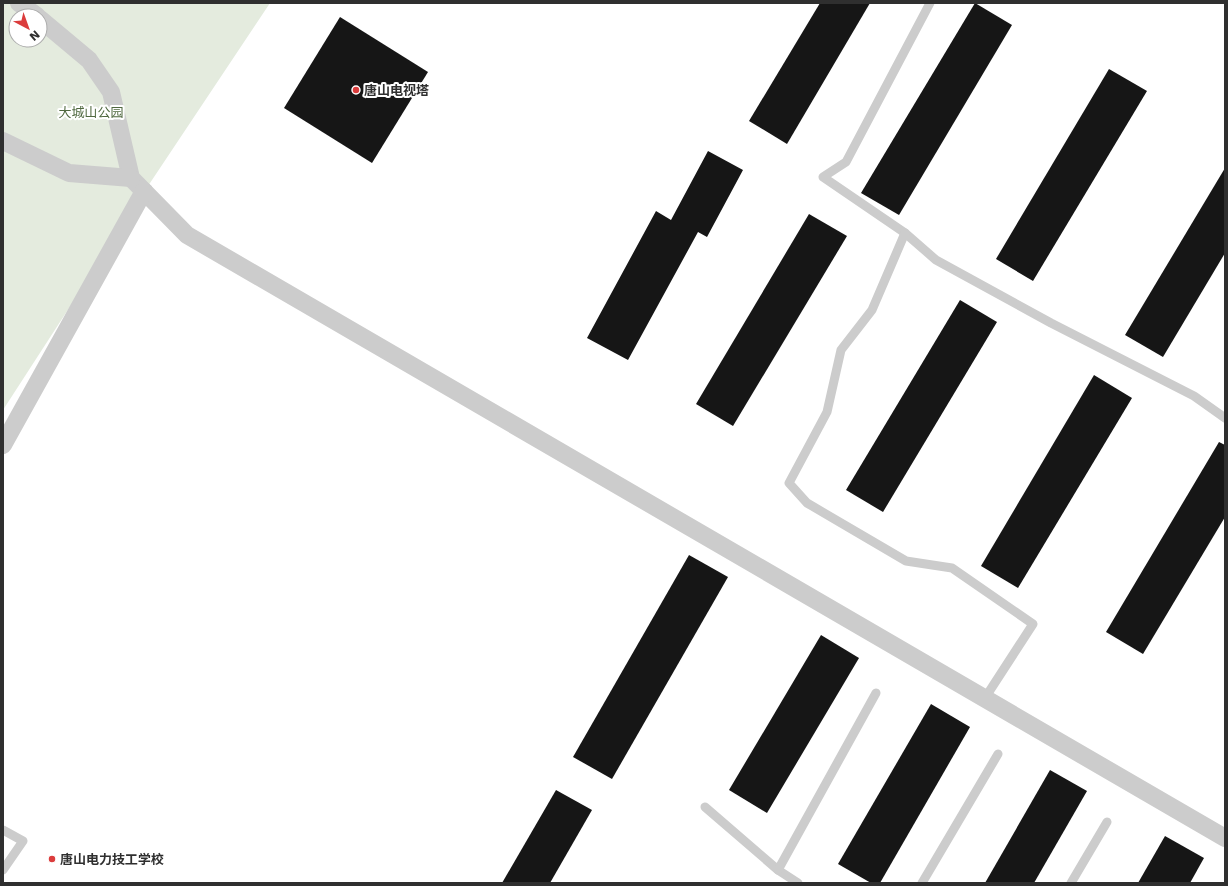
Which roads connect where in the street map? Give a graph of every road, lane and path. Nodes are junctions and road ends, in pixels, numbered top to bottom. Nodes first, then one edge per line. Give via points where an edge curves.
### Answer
1 (930, 3) edge
2 (48, 26) edge
3 (3, 142) edge
4 (131, 178) junction
5 (144, 192) junction
6 (905, 233) junction
7 (1225, 418) edge
8 (3, 445) edge
9 (876, 693) dead end
10 (984, 698) junction
11 (998, 754) dead end
12 (705, 807) dead end
13 (1107, 822) dead end
14 (3, 830) edge
15 (1225, 838) edge
16 (3, 870) edge
17 (778, 870) junction
18 (798, 883) edge
19 (922, 883) edge
20 (1071, 883) edge

1 - 6 lane via 846,162 823,177
2 - 4 street via 89,60 112,92
3 - 4 street via 69,173
4 - 5 street
5 - 8 street
5 - 10 street via 186,235
6 - 7 lane via 936,260 1194,396
6 - 10 lane via 872,310 841,350 827,412 789,483 806,503 906,561 952,568 1033,624
9 - 17 lane
10 - 15 street
11 - 19 lane
12 - 17 lane
13 - 20 lane
14 - 16 lane via 23,841
17 - 18 lane

